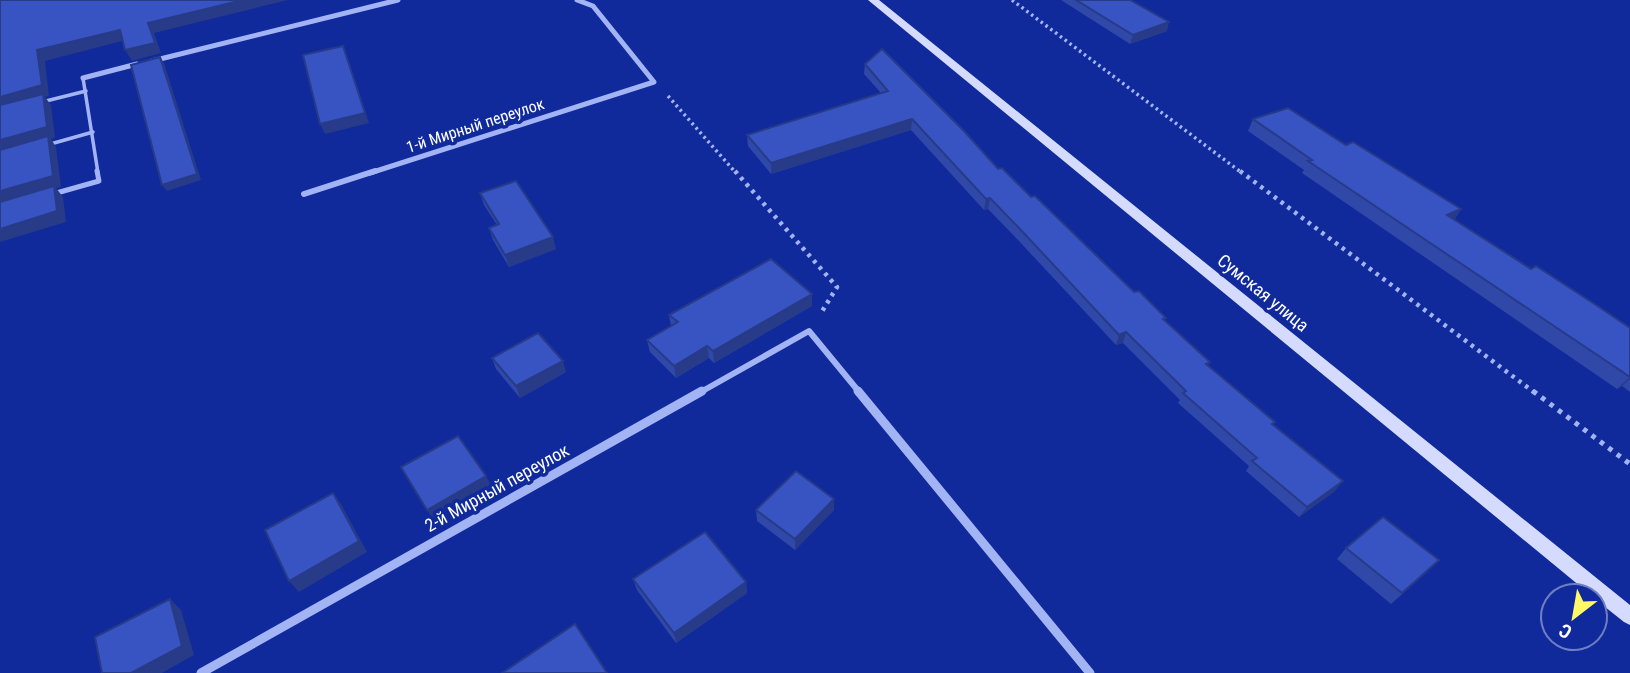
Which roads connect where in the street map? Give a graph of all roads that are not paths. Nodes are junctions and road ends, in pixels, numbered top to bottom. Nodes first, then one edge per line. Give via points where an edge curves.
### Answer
1 (398, 0) edge
2 (577, 0) edge
3 (873, 0) edge
4 (83, 78) joint
5 (86, 91) junction
6 (37, 104) edge
7 (93, 132) junction
8 (40, 147) edge
9 (304, 194) dead end
10 (49, 195) edge
11 (1630, 616) edge
12 (201, 673) edge
13 (1090, 673) edge

1 - 4 street
2 - 9 street, 1-й Мирный переулок via 593,6 654,82
3 - 11 main road, Сумская улица
4 - 5 lane
5 - 6 lane
5 - 7 lane
7 - 8 lane
7 - 10 lane via 99,181
12 - 13 street, 2-й Мирный переулок via 809,331

